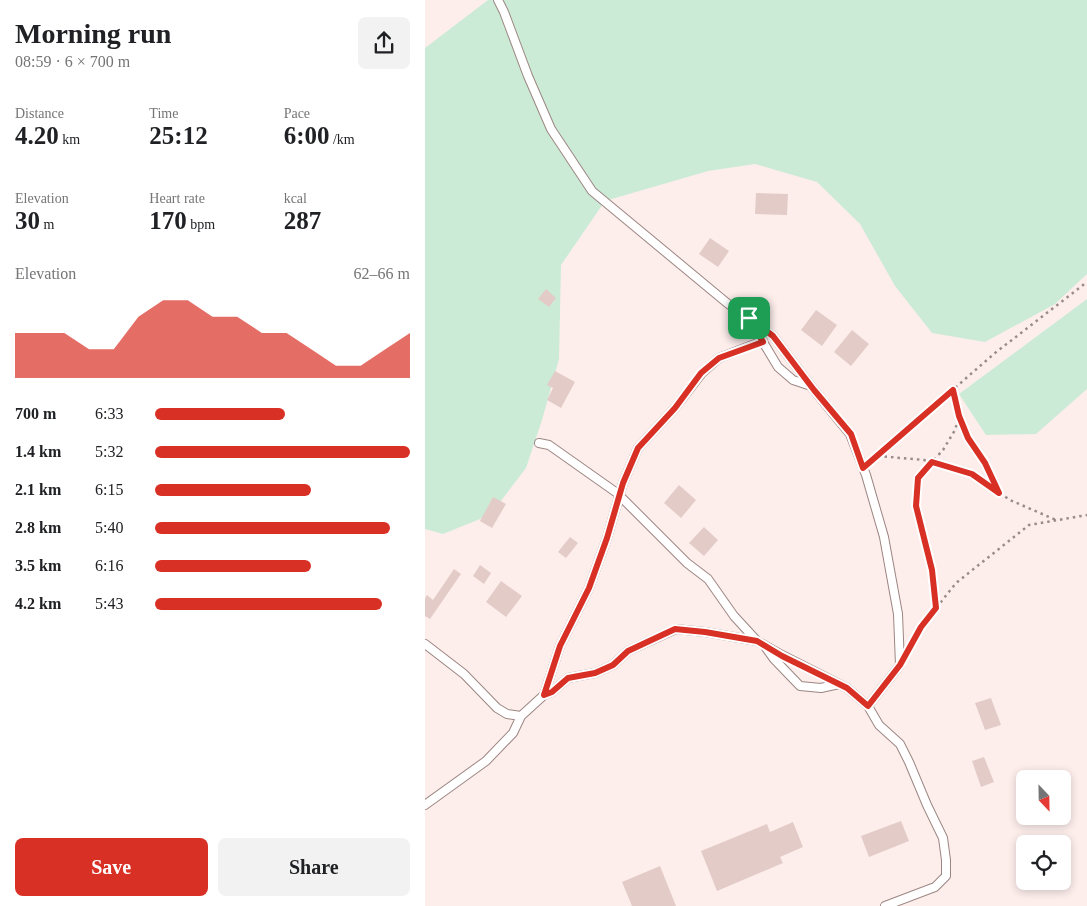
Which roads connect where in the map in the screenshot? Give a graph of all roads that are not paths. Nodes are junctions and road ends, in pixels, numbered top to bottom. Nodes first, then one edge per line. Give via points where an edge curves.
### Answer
1 (498, 0) edge
2 (749, 318) junction
3 (763, 342) junction
4 (811, 387) junction
5 (539, 442) dead end
6 (619, 496) junction
7 (761, 643) junction
8 (425, 644) edge
9 (839, 684) junction
10 (544, 695) junction
11 (868, 706) junction
12 (521, 716) junction
13 (425, 805) edge
14 (885, 906) edge

1 - 2 lane via 551,129 592,191
2 - 3 lane
2 - 4 lane via 773,336
3 - 4 lane via 777,367 793,380
3 - 6 lane via 719,358 701,373 675,408 638,448
4 - 11 lane via 851,434 884,537 898,614 900,665
5 - 6 lane via 549,445
6 - 7 lane via 708,580 734,616
6 - 10 lane via 589,588 560,646
7 - 9 lane
7 - 9 lane via 800,686 821,688
7 - 10 lane via 675,629 628,651 613,665 595,673 568,678
8 - 12 lane via 464,674 497,708 507,714
9 - 11 lane
10 - 12 lane
11 - 14 lane via 879,725 900,744 943,838 946,860 946,876 935,886
12 - 13 lane via 513,733 486,761

